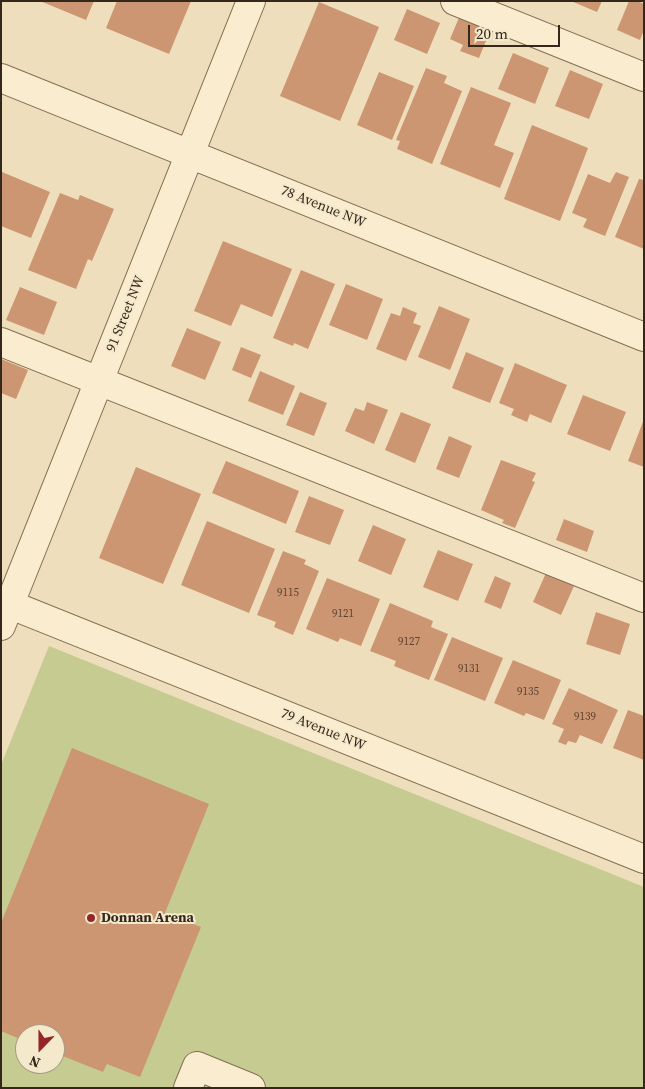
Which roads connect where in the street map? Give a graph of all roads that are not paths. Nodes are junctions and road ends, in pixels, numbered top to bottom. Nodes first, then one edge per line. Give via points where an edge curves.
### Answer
1 (251, 1) edge
2 (455, 1) edge
3 (644, 77) edge
4 (1, 78) edge
5 (190, 154) junction
6 (644, 337) edge
7 (1, 342) edge
8 (99, 381) junction
9 (644, 598) edge
10 (4, 610) edge
11 (644, 858) edge
12 (188, 1088) edge
13 (251, 1088) edge

1 - 5 street, 91 Street NW
2 - 3 street
4 - 5 street, 78 Avenue NW
5 - 6 street, 78 Avenue NW
5 - 8 street, 91 Street NW
7 - 8 street
8 - 9 street
8 - 10 street, 91 Street NW
10 - 11 street, 79 Avenue NW
12 - 13 street via 197,1066

